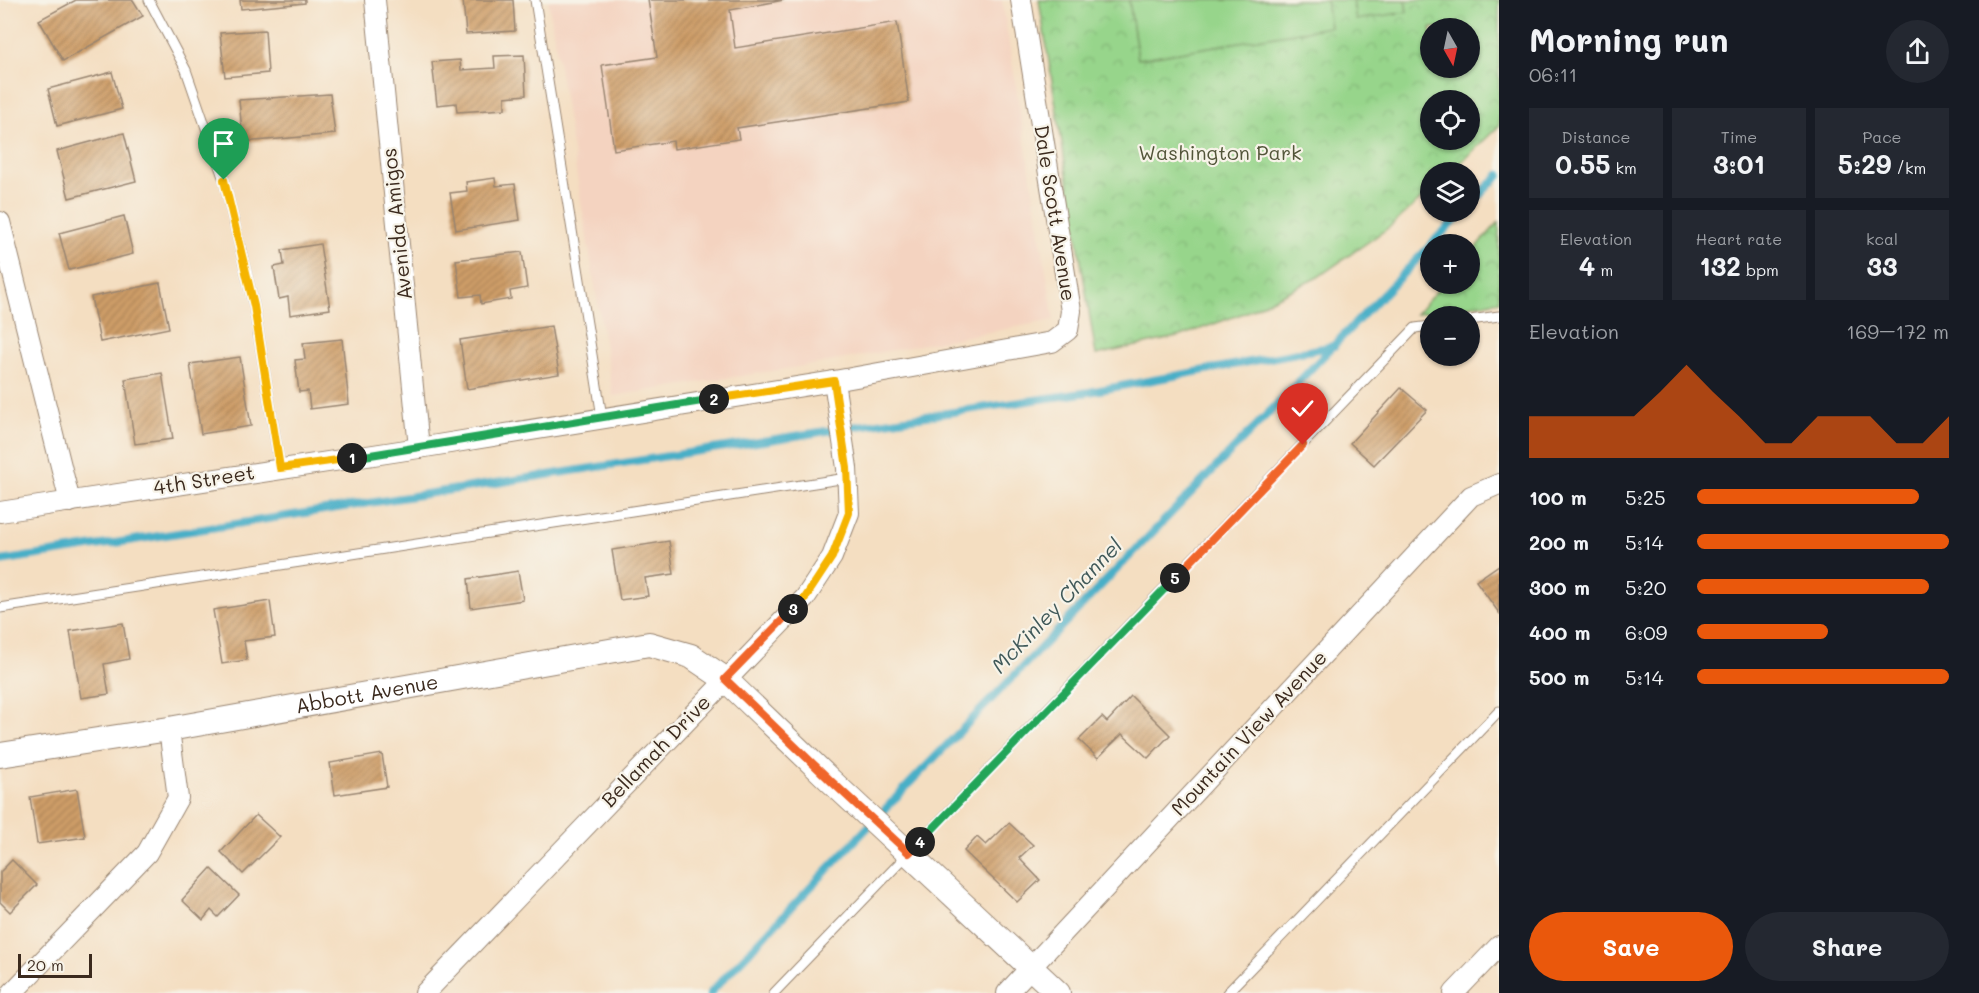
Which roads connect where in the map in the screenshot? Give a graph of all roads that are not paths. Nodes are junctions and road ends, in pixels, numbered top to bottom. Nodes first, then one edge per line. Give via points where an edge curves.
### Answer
1 (148, 0) edge
2 (375, 0) edge
3 (535, 0) edge
4 (1020, 0) edge
5 (0, 222) edge
6 (1499, 316) edge
7 (1480, 319) edge
8 (1420, 327) edge
9 (834, 381) junction
10 (602, 417) junction
11 (419, 448) junction
12 (280, 468) junction
13 (847, 473) junction
14 (1499, 484) edge
15 (70, 502) junction
16 (0, 512) edge
17 (0, 608) edge
18 (725, 679) junction
19 (1499, 711) edge
20 (169, 729) junction
21 (0, 755) edge
22 (909, 853) junction
23 (1499, 946) edge
24 (1031, 966) junction
25 (12, 993) edge
26 (425, 993) edge
27 (774, 993) edge
28 (1007, 993) edge
29 (1058, 993) edge
30 (1227, 993) edge
31 (1454, 993) edge

1 - 12 lane via 186,70 224,180 254,306
2 - 11 street, Avenida Amigos
3 - 10 lane
4 - 9 street, Dale Scott Avenue via 1071,311 1068,330 1052,342
5 - 15 street
6 - 7 lane
8 - 22 lane via 1415,328
9 - 10 street, 4th Street
9 - 13 street, Bellamah Drive
10 - 11 street, 4th Street
11 - 12 street, 4th Street
12 - 15 street, 4th Street
13 - 17 lane
13 - 18 street, Bellamah Drive via 849,513 832,557 805,598
14 - 24 street, Mountain View Avenue via 1471,496
15 - 16 street, 4th Street
18 - 20 street, Abbott Avenue via 691,656 649,644
18 - 22 street, Abbott Avenue
18 - 26 street, Bellamah Drive
19 - 30 lane
20 - 21 street, Abbott Avenue
20 - 25 street via 178,798 147,853
22 - 24 street, Abbott Avenue
22 - 27 lane
23 - 31 street
24 - 28 street, Mountain View Avenue
24 - 29 street, Abbott Avenue

